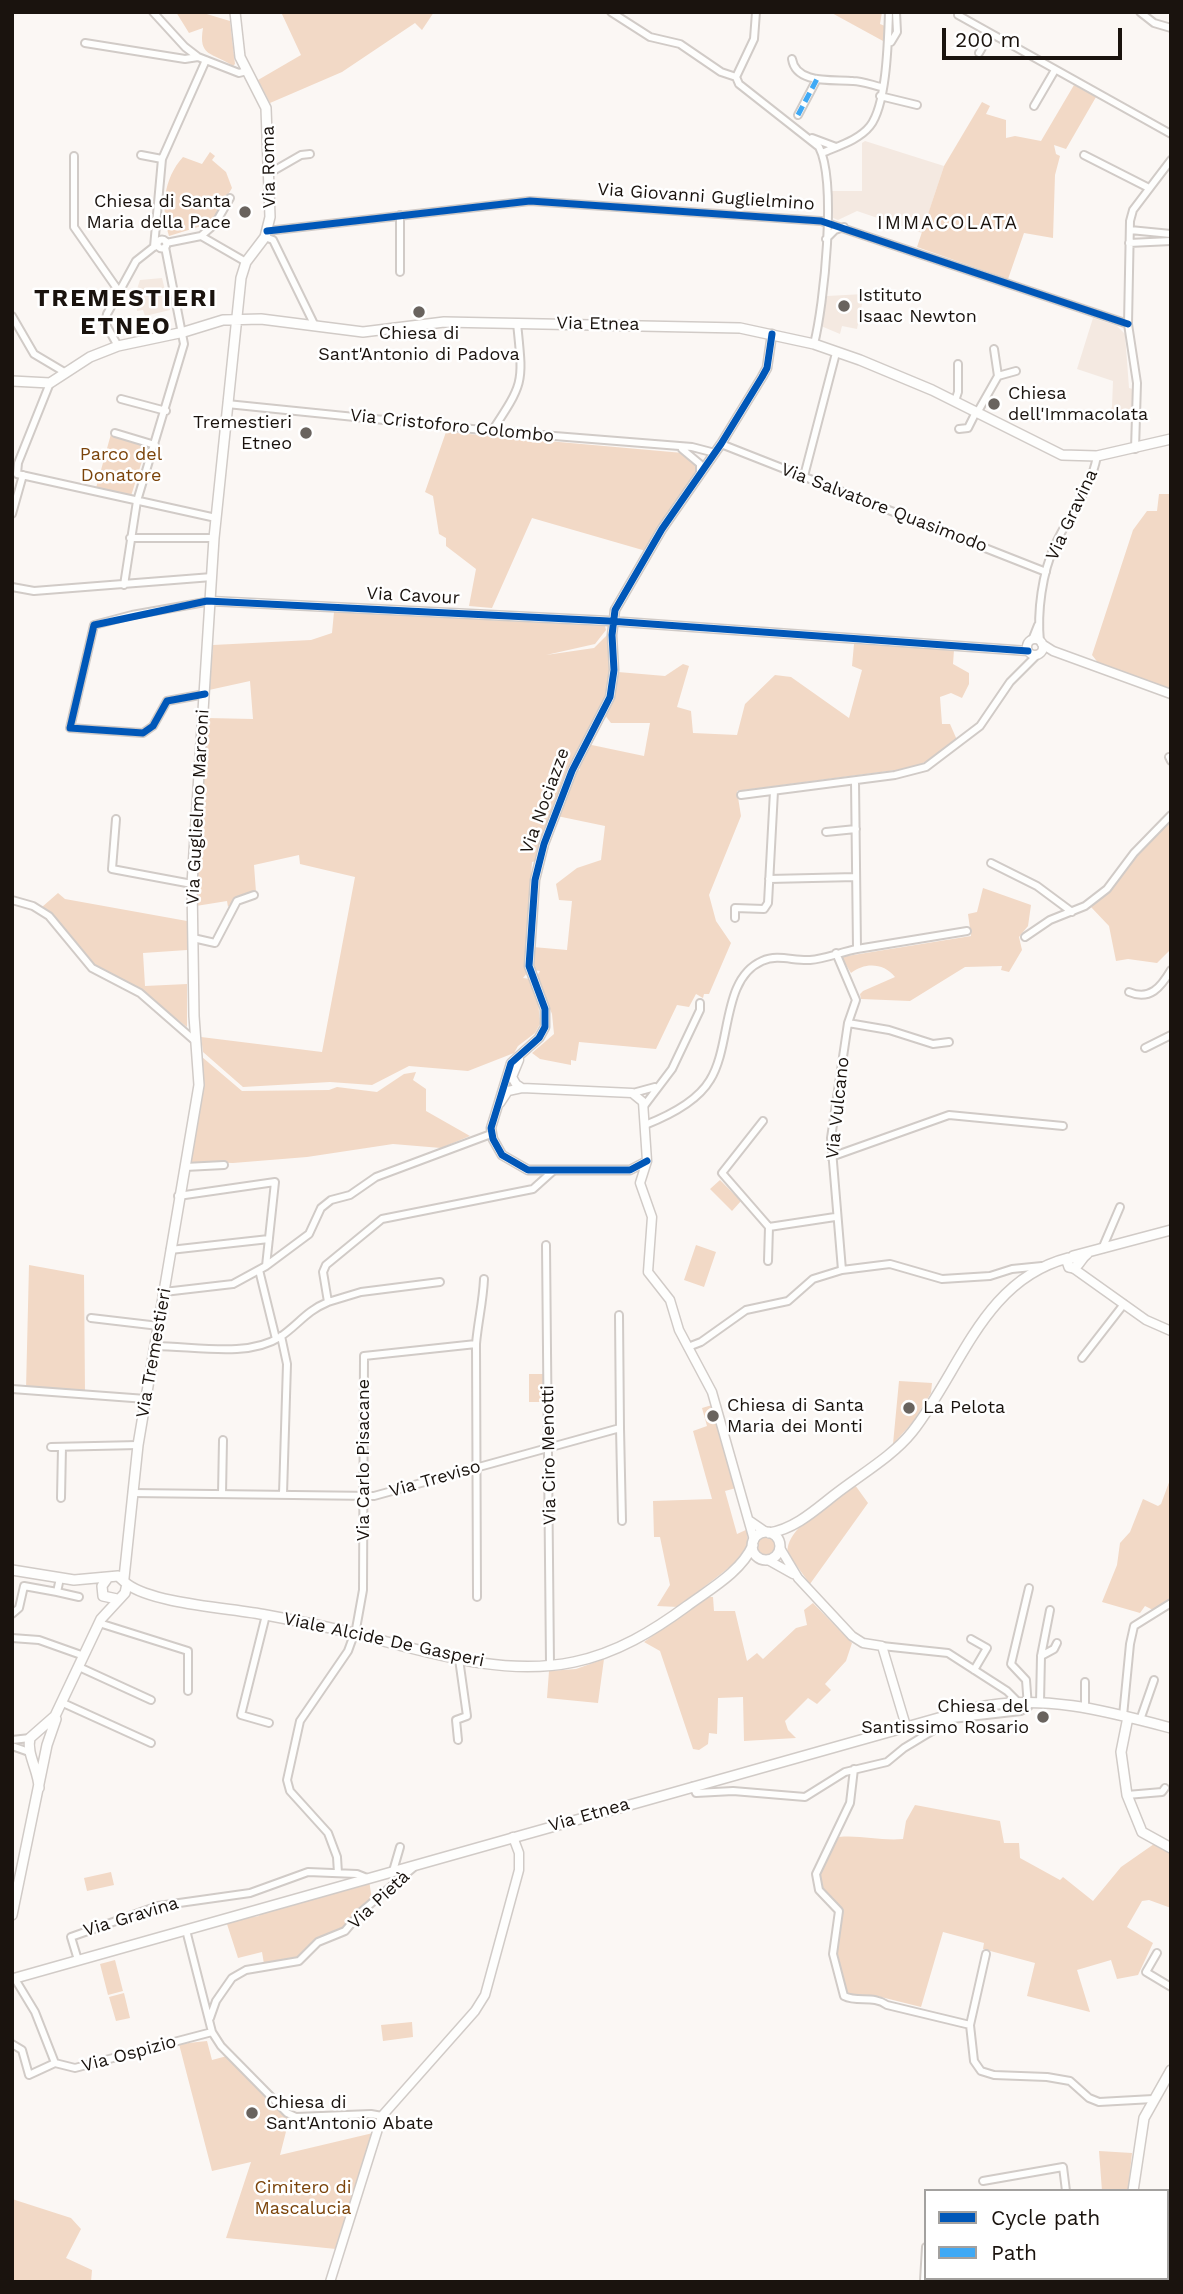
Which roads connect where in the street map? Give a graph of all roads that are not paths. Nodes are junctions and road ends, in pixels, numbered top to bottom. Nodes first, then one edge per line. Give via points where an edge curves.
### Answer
1 (153, 12) edge
2 (235, 12) edge
3 (611, 12) edge
4 (756, 12) edge
5 (889, 12) edge
6 (897, 12) edge
7 (1140, 12) edge
8 (958, 15) dead end
9 (1171, 28) edge
10 (990, 34) junction
11 (85, 43) dead end
12 (890, 43) junction
13 (979, 53) dead end
14 (202, 58) junction
15 (792, 59) dead end
16 (1055, 70) junction
17 (247, 71) junction
18 (736, 77) junction
19 (817, 79) junction
20 (881, 87) junction
21 (880, 96) junction
22 (917, 105) dead end
23 (1034, 106) dead end
24 (798, 116) dead end
25 (1171, 134) edge
26 (805, 136) junction
27 (836, 147) junction
28 (822, 153) junction
29 (310, 154) dead end
30 (141, 155) dead end
31 (1084, 155) dead end
32 (74, 156) dead end
33 (162, 159) junction
34 (1171, 160) edge
35 (268, 174) junction
36 (1149, 188) junction
37 (230, 198) dead end
38 (400, 215) junction
39 (826, 222) junction
40 (158, 227) junction
41 (845, 227) junction
42 (1129, 230) junction
43 (266, 234) junction
44 (1171, 234) edge
45 (201, 236) junction
46 (826, 239) junction
47 (1171, 241) edge
48 (1129, 243) junction
49 (156, 244) junction
50 (166, 244) junction
51 (246, 262) junction
52 (400, 272) dead end
53 (118, 290) junction
54 (12, 316) edge
55 (236, 320) junction
56 (517, 323) junction
57 (1128, 324) junction
58 (315, 326) junction
59 (184, 332) junction
60 (772, 334) junction
61 (814, 344) junction
62 (118, 346) junction
63 (994, 349) dead end
64 (836, 353) junction
65 (958, 364) dead end
66 (1016, 371) dead end
67 (66, 373) junction
68 (998, 376) junction
69 (12, 381) edge
70 (50, 383) junction
71 (121, 399) dead end
72 (955, 401) junction
73 (227, 404) junction
74 (166, 411) junction
75 (976, 413) junction
76 (959, 429) dead end
77 (492, 431) junction
78 (115, 433) dead end
79 (1171, 439) edge
80 (721, 444) junction
81 (155, 445) junction
82 (677, 447) junction
83 (1135, 449) junction
84 (715, 453) junction
85 (1097, 456) junction
86 (704, 463) junction
87 (20, 475) junction
88 (804, 476) junction
89 (21, 484) junction
90 (12, 488) edge
91 (137, 501) junction
92 (12, 514) edge
93 (216, 518) junction
94 (130, 538) junction
95 (214, 538) junction
96 (1046, 572) junction
97 (212, 577) junction
98 (124, 585) junction
99 (12, 587) edge
100 (211, 601) junction
101 (612, 622) junction
102 (1035, 647) junction
103 (205, 694) junction
104 (1171, 694) edge
105 (855, 781) junction
106 (774, 791) junction
107 (741, 795) dead end
108 (1171, 814) edge
109 (116, 819) dead end
110 (856, 829) junction
111 (827, 832) dead end
112 (991, 863) dead end
113 (856, 877) junction
114 (769, 878) junction
115 (192, 884) junction
116 (254, 895) dead end
117 (12, 900) edge
118 (1072, 912) junction
119 (735, 918) dead end
120 (967, 931) dead end
121 (1025, 937) dead end
122 (192, 938) junction
123 (857, 948) junction
124 (836, 953) junction
125 (1171, 970) edge
126 (1129, 992) dead end
127 (700, 1003) dead end
128 (848, 1023) junction
129 (1171, 1035) edge
130 (197, 1042) junction
131 (949, 1042) dead end
132 (1145, 1048) dead end
133 (525, 1051) junction
134 (663, 1082) junction
135 (522, 1088) junction
136 (632, 1093) junction
137 (644, 1106) junction
138 (496, 1112) junction
139 (763, 1121) dead end
140 (645, 1125) junction
141 (1063, 1126) dead end
142 (491, 1133) junction
143 (647, 1157) junction
144 (831, 1157) junction
145 (224, 1165) dead end
146 (185, 1167) junction
147 (553, 1171) junction
148 (615, 1171) junction
149 (640, 1191) junction
150 (178, 1196) junction
151 (1120, 1207) dead end
152 (835, 1217) junction
153 (769, 1227) junction
154 (1171, 1230) edge
155 (269, 1239) junction
156 (546, 1245) dead end
157 (1102, 1249) junction
158 (170, 1251) junction
159 (768, 1261) dead end
160 (1073, 1263) junction
161 (266, 1266) junction
162 (1044, 1266) junction
163 (258, 1270) junction
164 (842, 1270) junction
165 (1027, 1276) junction
166 (484, 1279) dead end
167 (440, 1282) dead end
168 (164, 1292) junction
169 (328, 1302) junction
170 (1124, 1304) junction
171 (618, 1315) dead end
172 (92, 1318) dead end
173 (159, 1326) junction
174 (1171, 1331) edge
175 (278, 1338) junction
176 (476, 1344) junction
177 (155, 1346) junction
178 (688, 1347) junction
179 (1082, 1358) dead end
180 (12, 1389) edge
181 (146, 1399) junction
182 (621, 1428) junction
183 (223, 1440) dead end
184 (138, 1445) junction
185 (51, 1447) dead end
186 (62, 1447) junction
187 (549, 1447) junction
188 (477, 1468) junction
189 (132, 1493) junction
190 (222, 1494) junction
191 (282, 1494) junction
192 (364, 1495) junction
193 (61, 1498) dead end
194 (748, 1518) junction
195 (804, 1518) junction
196 (622, 1521) dead end
197 (768, 1533) junction
198 (127, 1540) junction
199 (753, 1543) junction
200 (783, 1547) junction
201 (767, 1560) junction
202 (12, 1570) edge
203 (730, 1574) junction
204 (60, 1578) junction
205 (108, 1578) junction
206 (798, 1578) junction
207 (75, 1580) junction
208 (126, 1581) junction
209 (1029, 1588) dead end
210 (57, 1592) junction
211 (102, 1594) junction
212 (79, 1597) dead end
213 (162, 1597) junction
214 (477, 1597) dead end
215 (119, 1599) junction
216 (1171, 1603) edge
217 (1050, 1610) dead end
218 (12, 1614) edge
219 (266, 1615) junction
220 (100, 1621) junction
221 (355, 1634) junction
222 (12, 1638) edge
223 (971, 1639) dead end
224 (1057, 1643) dead end
225 (882, 1646) junction
226 (84, 1656) junction
227 (1041, 1656) junction
228 (459, 1659) junction
229 (550, 1665) junction
230 (79, 1667) junction
231 (974, 1670) junction
232 (1154, 1680) dead end
233 (1085, 1682) dead end
234 (188, 1691) dead end
235 (151, 1700) dead end
236 (1016, 1700) junction
237 (1029, 1702) junction
238 (1040, 1703) junction
239 (62, 1705) junction
240 (1085, 1708) junction
241 (1126, 1717) junction
242 (1140, 1720) junction
243 (269, 1723) dead end
244 (906, 1726) junction
245 (1171, 1728) edge
246 (32, 1736) junction
247 (12, 1740) edge
248 (458, 1741) dead end
249 (151, 1743) dead end
250 (12, 1746) edge
251 (46, 1748) junction
252 (31, 1754) junction
253 (854, 1769) junction
254 (694, 1786) junction
255 (40, 1788) junction
256 (1165, 1788) dead end
257 (1127, 1794) junction
258 (517, 1836) junction
259 (494, 1842) junction
260 (400, 1847) dead end
261 (1171, 1849) edge
262 (519, 1860) junction
263 (417, 1864) junction
264 (393, 1871) junction
265 (338, 1873) junction
266 (367, 1878) junction
267 (12, 1915) edge
268 (186, 1930) junction
269 (1157, 1953) dead end
270 (986, 1954) dead end
271 (78, 1960) junction
272 (14, 1979) edge
273 (1171, 1987) edge
274 (209, 2020) junction
275 (970, 2025) junction
276 (212, 2032) junction
277 (12, 2044) edge
278 (55, 2063) junction
279 (1171, 2070) edge
280 (1151, 2103) junction
281 (382, 2116) junction
282 (983, 2181) dead end
283 (1066, 2189) edge
284 (1133, 2189) edge
285 (330, 2282) edge

1 - 14 street via 185,47
2 - 17 main road, Via Roma via 237,45
3 - 18 street via 643,33 691,49 721,72
4 - 18 street via 754,39
5 - 12 street
6 - 12 street via 897,32
7 - 9 street
8 - 10 street
10 - 13 street
10 - 16 street
11 - 14 street
12 - 20 street
14 - 17 street via 239,73
14 - 33 street
15 - 19 street via 802,74
16 - 23 street
16 - 25 street
17 - 35 main road, Via Roma via 266,108
18 - 26 street
19 - 20 street
19 - 24 street
20 - 21 street
21 - 22 street
21 - 27 street via 870,127
26 - 27 street
26 - 28 street
27 - 28 street
28 - 39 street
29 - 35 street
30 - 33 street
31 - 36 street
32 - 53 street via 74,227
33 - 40 street
34 - 36 street
35 - 43 main road, Via Roma
36 - 42 street via 1131,215
37 - 45 street via 215,224
38 - 39 street, Via Giovanni Guglielmino via 530,201
38 - 43 street, Via Giovanni Guglielmino
38 - 52 street
39 - 41 street, Via Giovanni Guglielmino
39 - 46 street
40 - 49 street
40 - 50 street
41 - 46 street
41 - 57 street, Via Giovanni Guglielmino
42 - 44 street
42 - 48 street
43 - 51 main road
43 - 58 street
45 - 50 street
45 - 51 street
46 - 61 street via 824,293
47 - 48 street
48 - 57 street
49 - 50 street via 160,249
49 - 53 street via 136,261
50 - 59 street
51 - 55 main road
53 - 62 street via 105,323
54 - 67 street via 34,354
55 - 58 main road, Via Etnea
55 - 59 main road, Via Etnea
55 - 73 main road, Via Guglielmo Marconi
56 - 58 main road, Via Etnea via 444,322 363,332
56 - 60 main road, Via Etnea via 740,328
56 - 77 street via 522,377 518,392
57 - 83 street via 1137,383
59 - 62 main road, Via Etnea
59 - 74 street
60 - 61 main road, Via Etnea
60 - 80 street, Via Nociazze via 767,368
61 - 64 main road, Via Etnea
62 - 67 main road, Via Etnea
63 - 68 street
64 - 72 main road, Via Etnea
64 - 88 street
65 - 72 street
66 - 68 street
67 - 70 main road, Via Etnea
68 - 75 street
69 - 70 main road
70 - 87 street via 18,463
71 - 74 street
72 - 75 main road, Via Etnea
73 - 77 street, Via Cristoforo Colombo
73 - 93 main road, Via Guglielmo Marconi
74 - 81 street
75 - 76 street via 968,428
75 - 85 main road, Via Etnea via 1052,452
77 - 82 street, Via Cristoforo Colombo
78 - 81 street
79 - 83 main road, Via Etnea
80 - 84 street, Via Nociazze
80 - 88 street, Via Salvatore Quasimodo
81 - 91 street
82 - 84 street, Via Cristoforo Colombo
82 - 86 street
83 - 85 main road, Via Etnea
84 - 86 street, Via Nociazze
85 - 96 street, Via Gravina via 1090,482 1056,542
86 - 101 street, Via Nociazze via 625,589
87 - 89 street
87 - 91 street
88 - 96 street, Via Salvatore Quasimodo
89 - 90 street
89 - 92 street
91 - 93 street
91 - 94 street
93 - 95 main road, Via Guglielmo Marconi
94 - 95 street
94 - 98 street
95 - 97 main road, Via Guglielmo Marconi
96 - 102 street, Via Gravina
97 - 98 street
97 - 100 main road, Via Guglielmo Marconi
98 - 99 street via 34,591
100 - 101 street, Via Cavour
100 - 103 main road, Via Guglielmo Marconi
100 - 103 street via 94,625 69,728 144,733 167,701
101 - 102 street, Via Cavour
101 - 133 street, Via Nociazze via 610,697 572,771 535,880 529,965 546,1022 543,1033
102 - 104 street
102 - 105 street, Via Gravina via 1027,667 1010,682 980,726 939,760 913,772
103 - 115 main road, Via Guglielmo Marconi
105 - 106 street
105 - 110 street
106 - 107 street
106 - 114 street
108 - 118 street via 1107,889
109 - 115 street via 112,869
110 - 111 street
110 - 113 street
112 - 118 street via 1037,886
113 - 114 street
113 - 123 street
114 - 119 street via 767,906 735,908
115 - 122 main road, Via Guglielmo Marconi
116 - 122 street via 237,901 215,943
117 - 130 street via 49,916 92,968 140,993
118 - 121 street
120 - 123 street
122 - 130 main road, Via Guglielmo Marconi
123 - 124 street
124 - 128 street, Via Vulcano via 856,1000
124 - 140 street via 808,960 774,958 752,967 732,1000 725,1040 709,1082 687,1102
125 - 126 street via 1153,992 1142,996
127 - 134 street via 695,1022
128 - 131 street via 933,1044
128 - 144 street, Via Vulcano
129 - 132 street
130 - 146 main road, Via Guglielmo Marconi via 199,1085
133 - 135 street via 512,1077
133 - 138 street, Via Nociazze via 509,1067
134 - 136 street via 646,1092
134 - 137 street
135 - 136 street
135 - 138 street via 508,1091
136 - 137 street
137 - 140 street
138 - 142 street, Via Nociazze
139 - 153 street via 722,1173
140 - 143 street
141 - 144 street via 949,1115
142 - 147 street via 499,1152 509,1161 527,1170
142 - 161 street via 376,1177 350,1195 331,1200 321,1208 309,1234
143 - 148 street via 635,1169
143 - 149 street
144 - 152 street, Via Vulcano
145 - 146 street
146 - 150 main road, Via Tremestieri
147 - 148 street
147 - 169 street via 533,1189 382,1219 326,1265
148 - 149 street via 631,1178
149 - 178 street via 652,1217 648,1272 670,1300
150 - 155 street via 275,1182
150 - 158 main road, Via Tremestieri
151 - 157 street
152 - 153 street
152 - 164 street, Via Vulcano
153 - 159 street
154 - 157 main road
155 - 158 street
155 - 161 street
156 - 187 street, Via Ciro Menotti
157 - 160 main road
158 - 168 main road, Via Tremestieri
160 - 162 main road
160 - 165 main road
160 - 170 street
161 - 163 street
162 - 164 street via 942,1279 890,1264
162 - 165 main road
163 - 168 street via 233,1284
163 - 175 street
164 - 178 street via 813,1279 788,1301 746,1310
165 - 195 main road via 985,1316 912,1433
166 - 176 street
167 - 169 street
168 - 173 main road, Via Tremestieri
169 - 175 street via 309,1310
170 - 174 street
170 - 179 street
171 - 182 street
172 - 173 street
173 - 177 main road, Via Tremestieri
175 - 177 street via 239,1351
175 - 191 street via 287,1364
176 - 188 street
176 - 192 street, Via Carlo Pisacane via 364,1356
177 - 181 main road, Via Tremestieri
178 - 194 street via 712,1392
180 - 181 street
181 - 184 main road, Via Tremestieri
182 - 187 street, Via Treviso
182 - 196 street
183 - 190 street
184 - 186 street
184 - 189 main road, Via Tremestieri
185 - 186 street
186 - 193 street
187 - 188 street, Via Treviso
187 - 229 street, Via Ciro Menotti
188 - 192 street, Via Treviso via 389,1493
188 - 214 street
189 - 190 street, Via Treviso
189 - 198 main road, Via Tremestieri
190 - 191 street, Via Treviso
191 - 192 street, Via Treviso
192 - 221 street, Via Carlo Pisacane via 363,1590
194 - 197 street
194 - 199 street
195 - 197 main road
195 - 200 main road
197 - 199 main road
197 - 200 main road
198 - 205 main road via 120,1564
198 - 208 main road
199 - 201 main road via 755,1555
199 - 203 main road via 747,1557
200 - 201 main road
200 - 206 street
201 - 203 main road
201 - 206 street
202 - 204 main road
203 - 229 main road, Viale Alcide De Gasperi via 659,1626 605,1652
204 - 207 main road
204 - 210 street
205 - 207 main road
205 - 208 main road
205 - 211 main road
206 - 225 street via 856,1639
207 - 211 main road
208 - 213 main road
208 - 215 main road via 127,1591
209 - 237 street via 1011,1664 1027,1680
210 - 212 street
210 - 218 street via 24,1586 19,1608
211 - 215 main road
211 - 220 main road
213 - 215 main road
213 - 219 main road, Viale Alcide De Gasperi
215 - 220 main road
216 - 241 street via 1134,1626
217 - 227 street
219 - 221 main road, Viale Alcide De Gasperi
219 - 243 street via 240,1715
220 - 226 main road
220 - 234 street via 188,1651
221 - 228 main road, Viale Alcide De Gasperi
221 - 265 street, Via Carlo Pisacane via 300,1721 287,1780 290,1791 328,1833
222 - 226 street via 39,1640
223 - 231 street via 987,1648
224 - 227 street
225 - 231 street via 942,1650
225 - 244 street
226 - 230 main road
227 - 238 street
228 - 229 main road, Viale Alcide De Gasperi
228 - 248 street via 467,1716 456,1720
230 - 235 street
230 - 239 main road
231 - 236 street
232 - 242 street
233 - 240 street
236 - 237 main road, Via Etnea
236 - 244 main road, Via Etnea
237 - 238 main road, Via Etnea
237 - 253 street via 1021,1711 952,1719 887,1762
238 - 240 main road, Via Etnea
239 - 246 main road via 51,1722
239 - 249 street
239 - 251 main road
240 - 241 main road, Via Etnea
241 - 242 main road, Via Etnea
241 - 257 main road via 1121,1752
242 - 245 main road, Via Etnea
244 - 254 main road, Via Etnea
246 - 247 street
246 - 251 main road via 44,1737
246 - 252 main road
250 - 252 street
251 - 252 main road via 41,1760
251 - 255 main road
252 - 255 main road
253 - 254 street via 805,1797 733,1791 704,1794 696,1793
253 - 275 street via 849,1803 816,1874 819,1890 839,1911 833,1954 843,1994 848,1999 880,2000 887,2006
254 - 258 main road, Via Etnea
255 - 267 main road
256 - 257 street via 1162,1793
257 - 261 main road via 1142,1832
258 - 259 main road, Via Etnea
258 - 262 street
259 - 262 street via 507,1845
259 - 263 main road, Via Etnea
260 - 264 street
262 - 281 street via 485,1995
263 - 264 main road, Via Etnea
263 - 274 street, Via Pietà via 345,1931 318,1942 299,1961 246,1970 232,1978
264 - 266 main road, Via Etnea
265 - 266 street
265 - 271 street, Via Gravina via 308,1872 250,1893 195,1898 117,1918 71,1937
266 - 268 main road, Via Etnea
268 - 271 main road, Via Etnea
268 - 274 street
269 - 273 street via 1146,1972
270 - 275 street
271 - 272 main road, Via Etnea
272 - 278 street, Via Ospizio via 35,2012
274 - 276 street
275 - 280 street via 974,2061 986,2074 1075,2083 1093,2101
276 - 278 street, Via Ospizio via 75,2068
276 - 281 street via 287,2113 303,2118
277 - 278 street via 22,2050 29,2075
279 - 280 main road
280 - 284 main road via 1138,2142
281 - 285 street
282 - 283 street via 1063,2167

